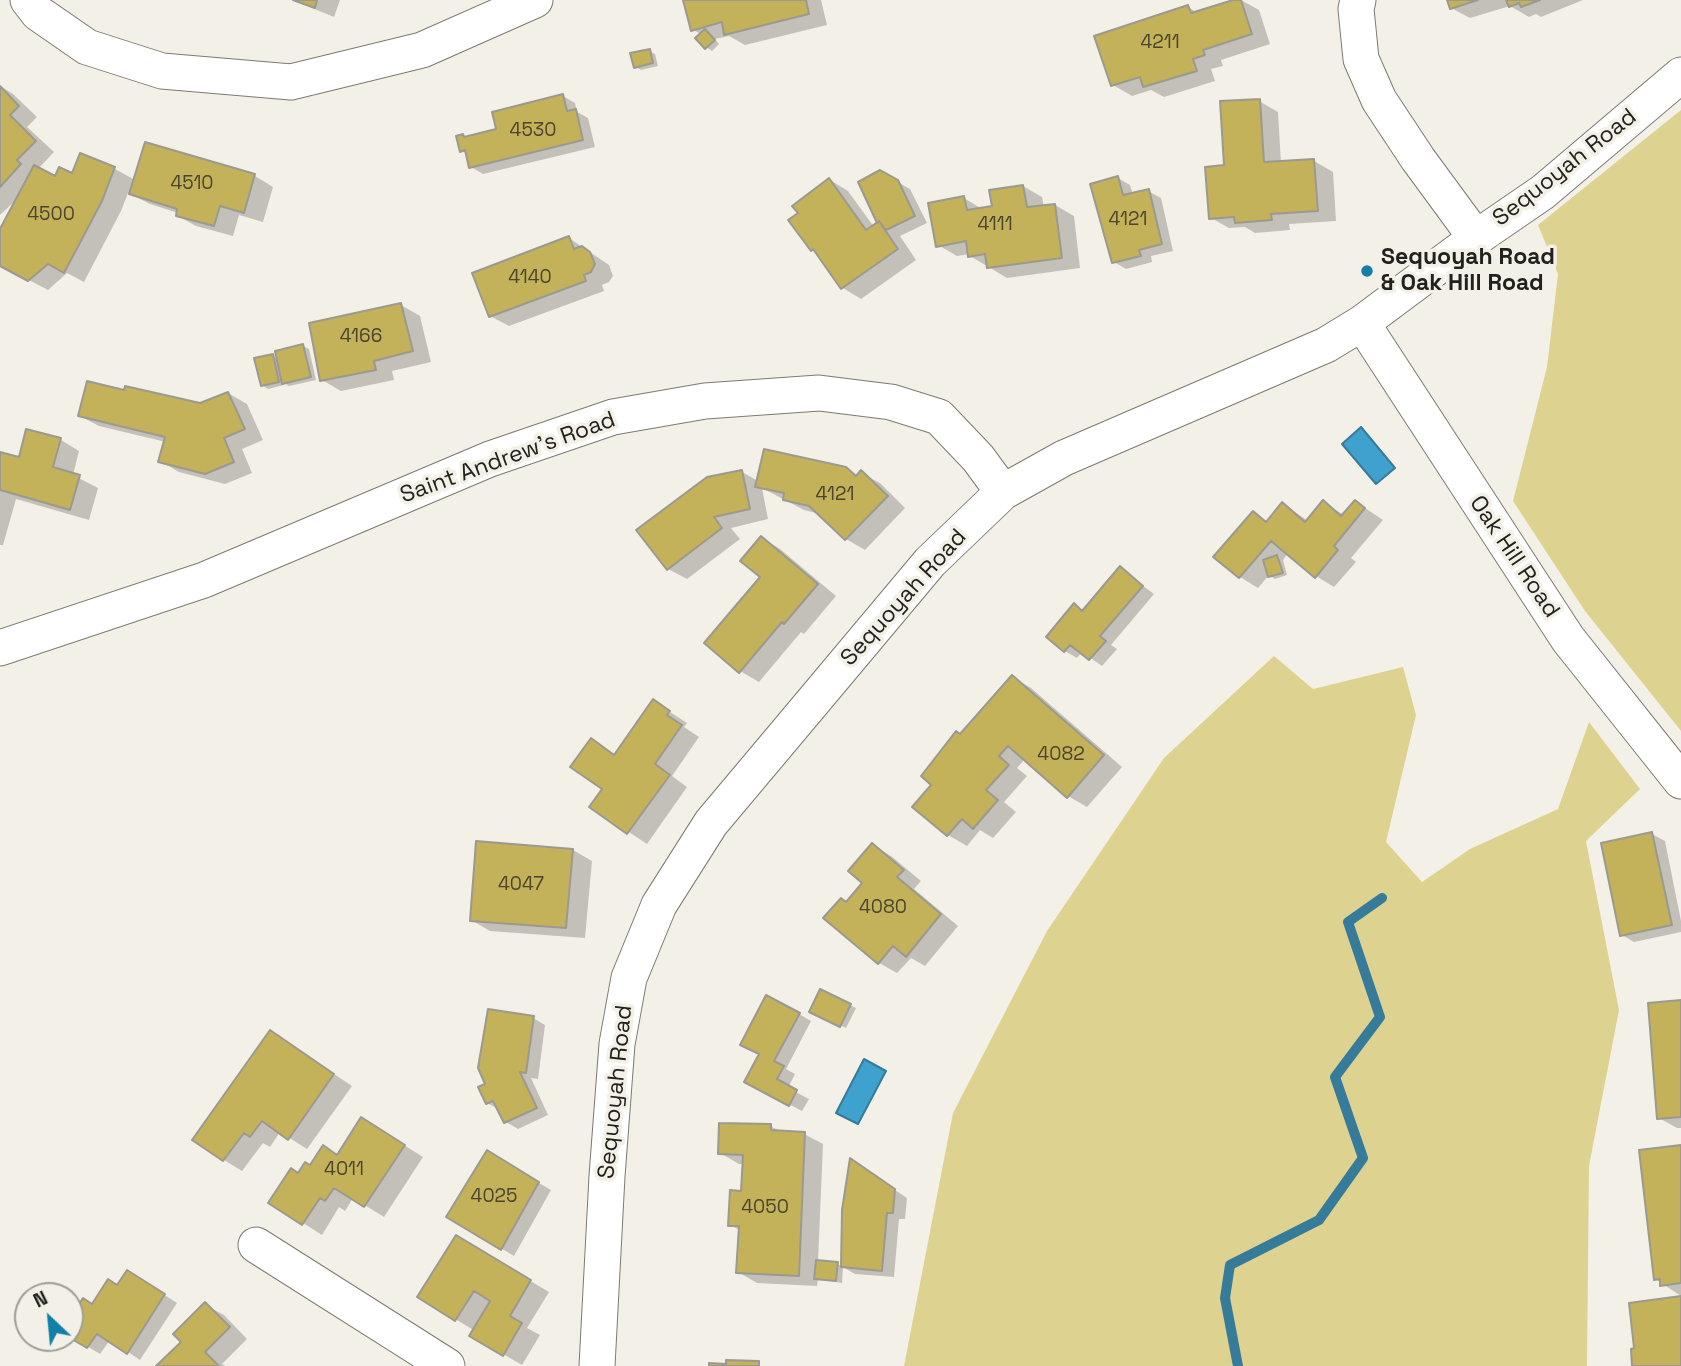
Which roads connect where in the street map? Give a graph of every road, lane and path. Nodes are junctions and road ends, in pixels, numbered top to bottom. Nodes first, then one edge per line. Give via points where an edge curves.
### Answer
1 (28, 0) edge
2 (535, 0) edge
3 (1358, 0) edge
4 (1681, 75) edge
5 (1476, 238) junction
6 (1362, 323) junction
7 (1003, 492) junction
8 (0, 648) edge
9 (1681, 781) edge
10 (256, 1245) dead end
11 (447, 1366) edge
12 (597, 1366) edge

1 - 2 street via 38,13 87,47 162,71 291,82 422,50
3 - 5 street via 1361,59 1379,100
4 - 5 street, Sequoyah Road via 1543,192
5 - 6 street, Sequoyah Road
6 - 7 street, Sequoyah Road via 1326,345 1064,458
6 - 9 street, Oak Hill Road via 1568,639
7 - 8 street, Saint Andrew's Road via 939,417 891,402 819,393 705,401 613,417 489,459 204,580
7 - 12 street, Sequoyah Road via 930,562 710,823 659,905 629,978 617,1044
10 - 11 street

